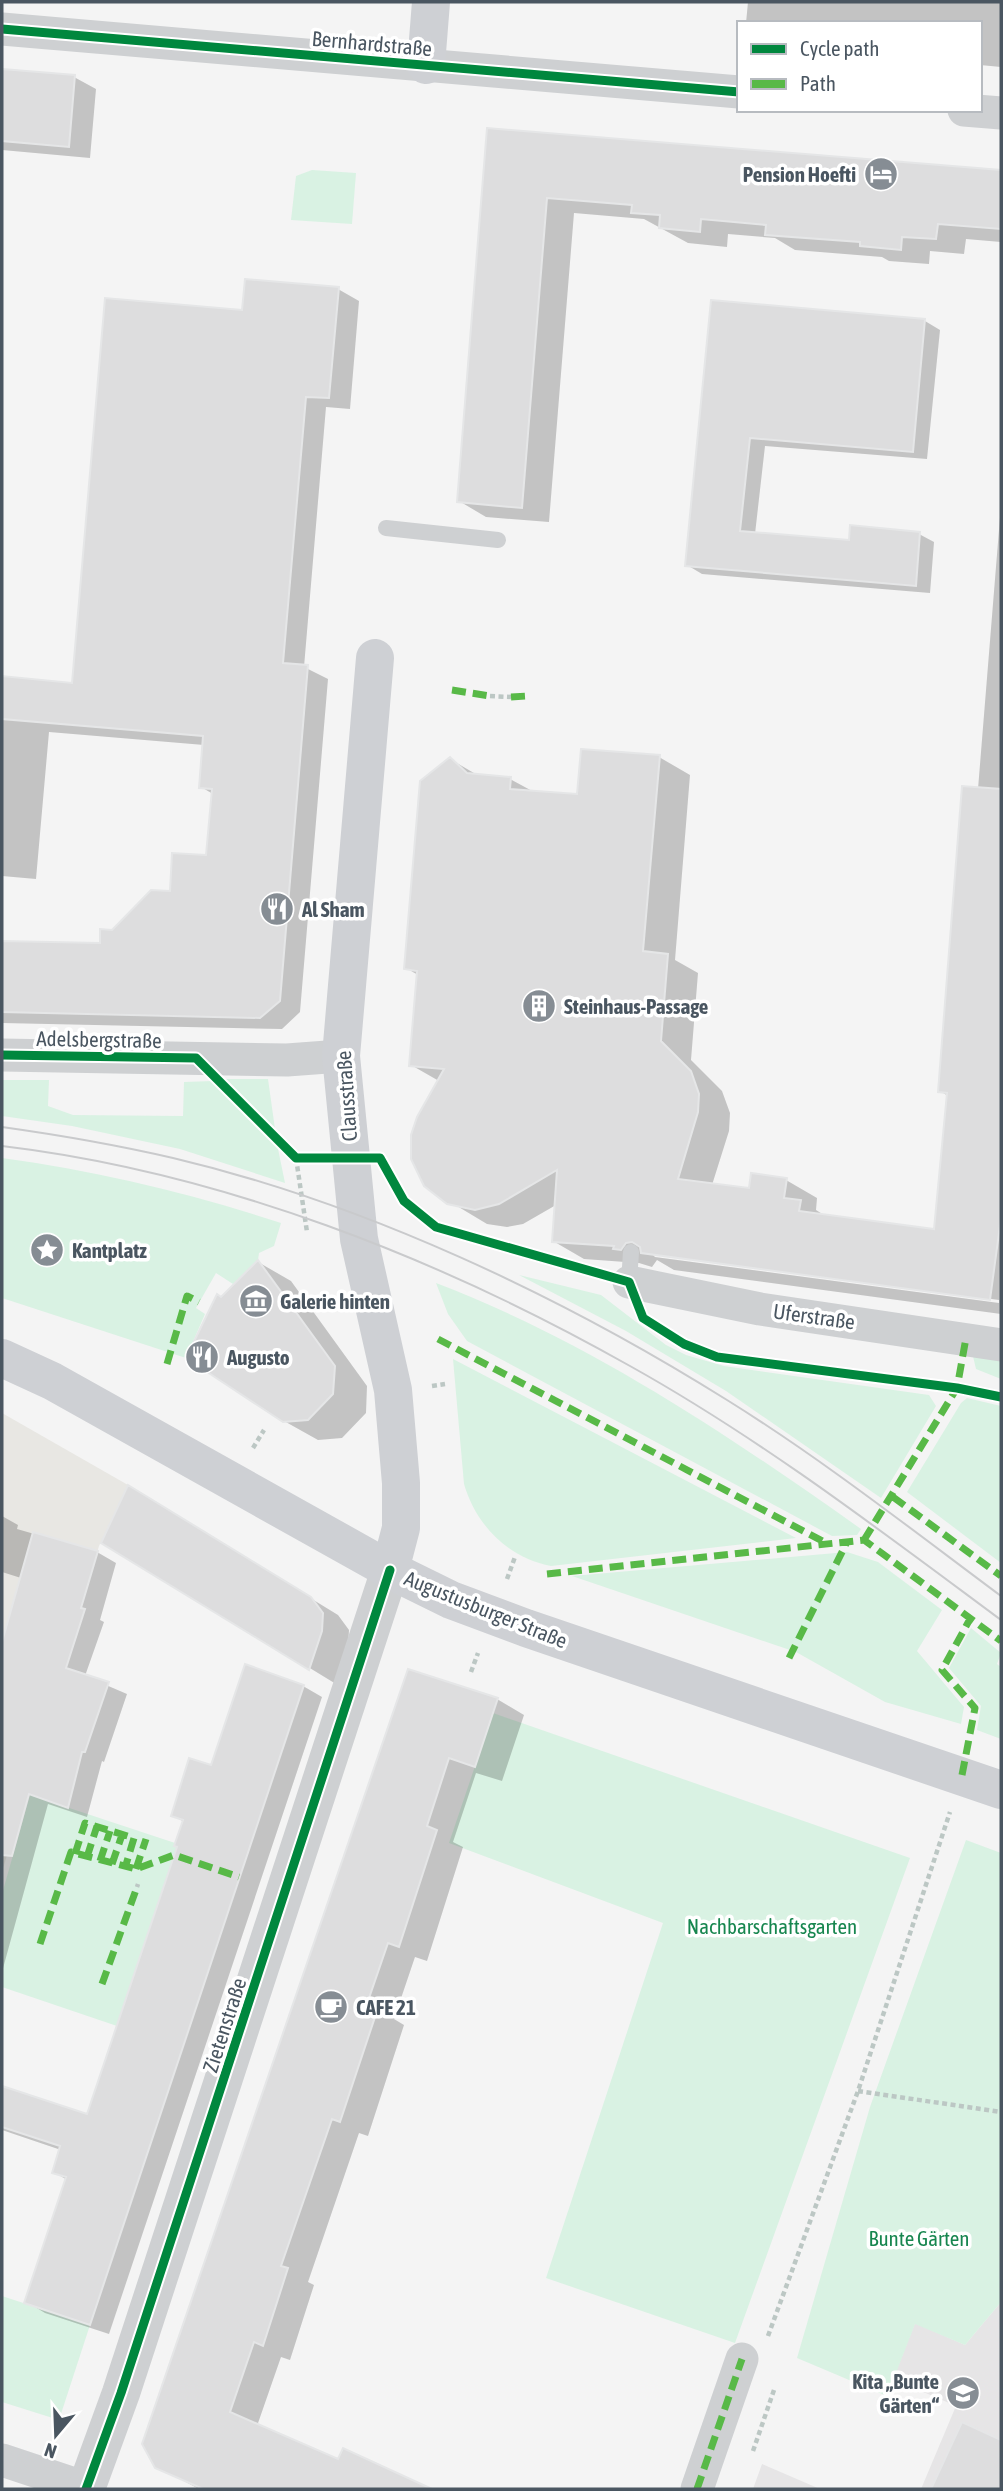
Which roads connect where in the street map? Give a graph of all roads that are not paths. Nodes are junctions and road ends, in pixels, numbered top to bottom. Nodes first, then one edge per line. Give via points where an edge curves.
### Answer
1 (431, 2) edge
2 (2, 29) edge
3 (426, 65) junction
4 (737, 92) edge
5 (982, 111) edge
6 (1001, 113) edge
7 (386, 528) dead end
8 (498, 540) dead end
9 (375, 658) dead end
10 (2, 1055) edge
11 (341, 1056) junction
12 (630, 1267) road end
13 (1001, 1345) edge
14 (2, 1358) edge
15 (390, 1570) junction
16 (1001, 1790) edge
17 (742, 2359) road end
18 (2, 2460) edge
19 (87, 2489) edge
20 (697, 2489) edge

1 - 3 main road
2 - 3 street, Bernhardstraße
3 - 4 street, Bernhardstraße
5 - 6 street
7 - 8 lane
9 - 11 main road, Clausstraße
10 - 11 street, Adelsbergstraße via 287,1060
11 - 15 main road, Clausstraße via 359,1239 393,1390 401,1528
12 - 13 street, Uferstraße via 760,1309
14 - 15 main road, Augustusburger Straße via 52,1381
15 - 16 main road, Augustusburger Straße via 451,1600 526,1628
15 - 19 street, Zietenstraße
17 - 20 street
18 - 19 street

